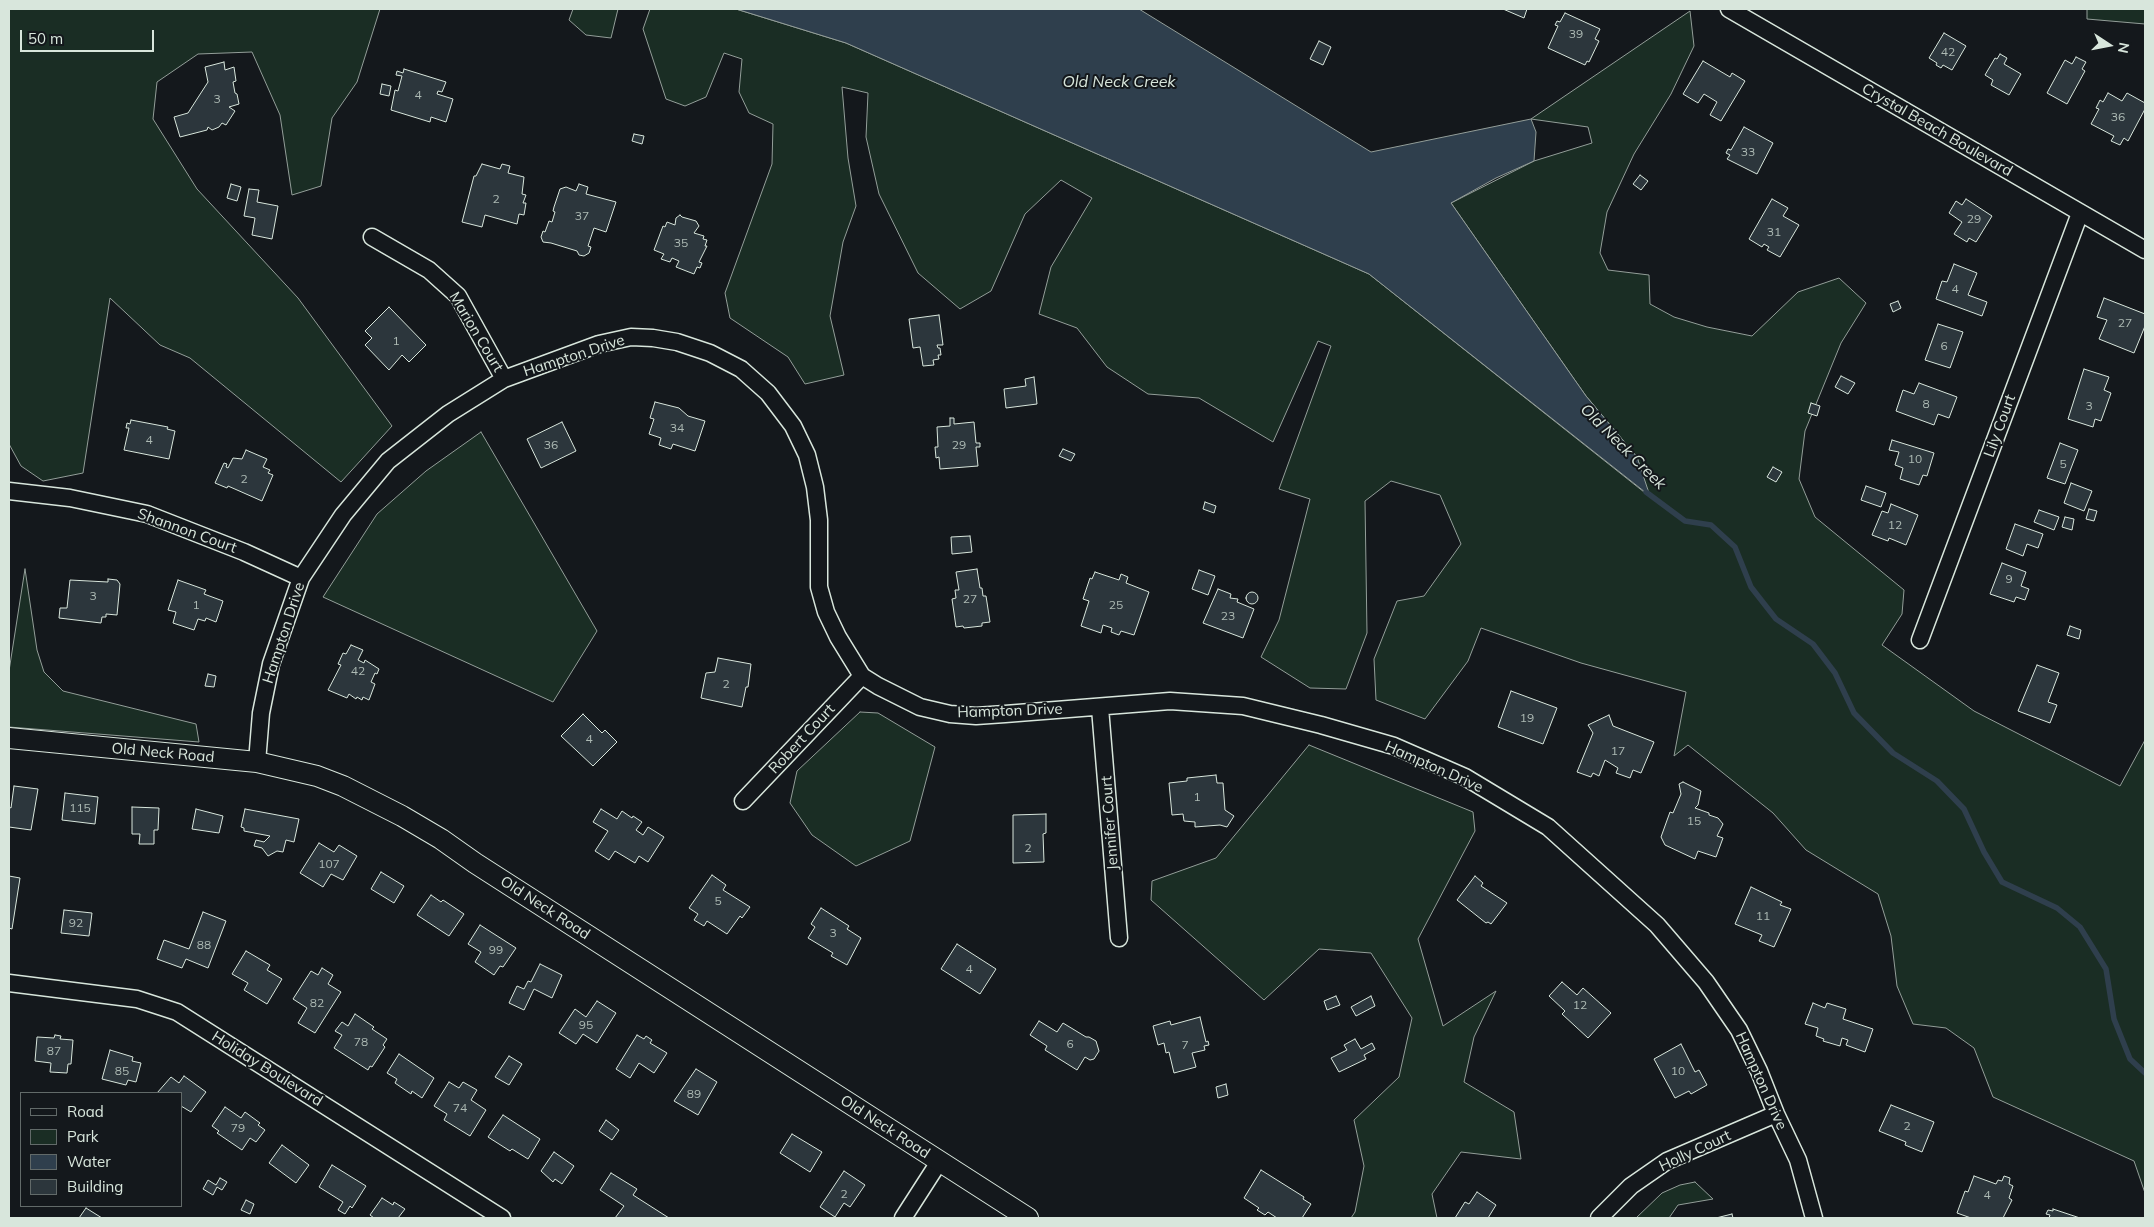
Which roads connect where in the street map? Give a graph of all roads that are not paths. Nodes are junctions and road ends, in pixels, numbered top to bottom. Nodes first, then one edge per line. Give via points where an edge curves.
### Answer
1 (1729, 9) edge
2 (2080, 213) junction
3 (372, 236) dead end
4 (2145, 250) edge
5 (504, 380) junction
6 (9, 491) edge
7 (301, 578) junction
8 (1920, 640) dead end
9 (862, 676) junction
10 (1100, 708) junction
11 (9, 738) edge
12 (257, 762) junction
13 (743, 801) dead end
14 (1119, 938) dead end
15 (9, 983) edge
16 (1776, 1114) junction
17 (939, 1162) junction
18 (502, 1218) edge
19 (903, 1218) edge
20 (1028, 1218) edge
21 (1599, 1218) edge
22 (1814, 1218) edge

1 - 2 street, Crystal Beach Boulevard
2 - 4 street, Crystal Beach Boulevard
2 - 8 street, Lily Court
3 - 5 street, Marion Court via 429,270 458,296
5 - 7 street, Hampton Drive via 448,414 388,461 343,515
5 - 9 street, Hampton Drive via 599,344 630,337 677,342 710,352 741,369 768,393 793,426 807,455 816,486 819,587 830,620
6 - 7 street, Shannon Court via 70,498 147,514
7 - 12 street, Hampton Drive via 271,664 261,713
9 - 10 street, Hampton Drive via 920,706 950,714 976,716
9 - 13 street, Robert Court
10 - 14 street, Jennifer Court
10 - 16 street, Hampton Drive via 1170,701 1234,705 1394,746 1465,777 1541,823 1657,925 1706,982 1740,1030
11 - 12 street, Old Neck Road
12 - 17 street, Old Neck Road via 317,776 402,816
15 - 18 street, Holiday Boulevard via 137,999 177,1012
16 - 21 street, Holly Court via 1667,1162 1631,1186
16 - 22 street, Hampton Drive via 1798,1160
17 - 19 street
17 - 20 street, Old Neck Road

